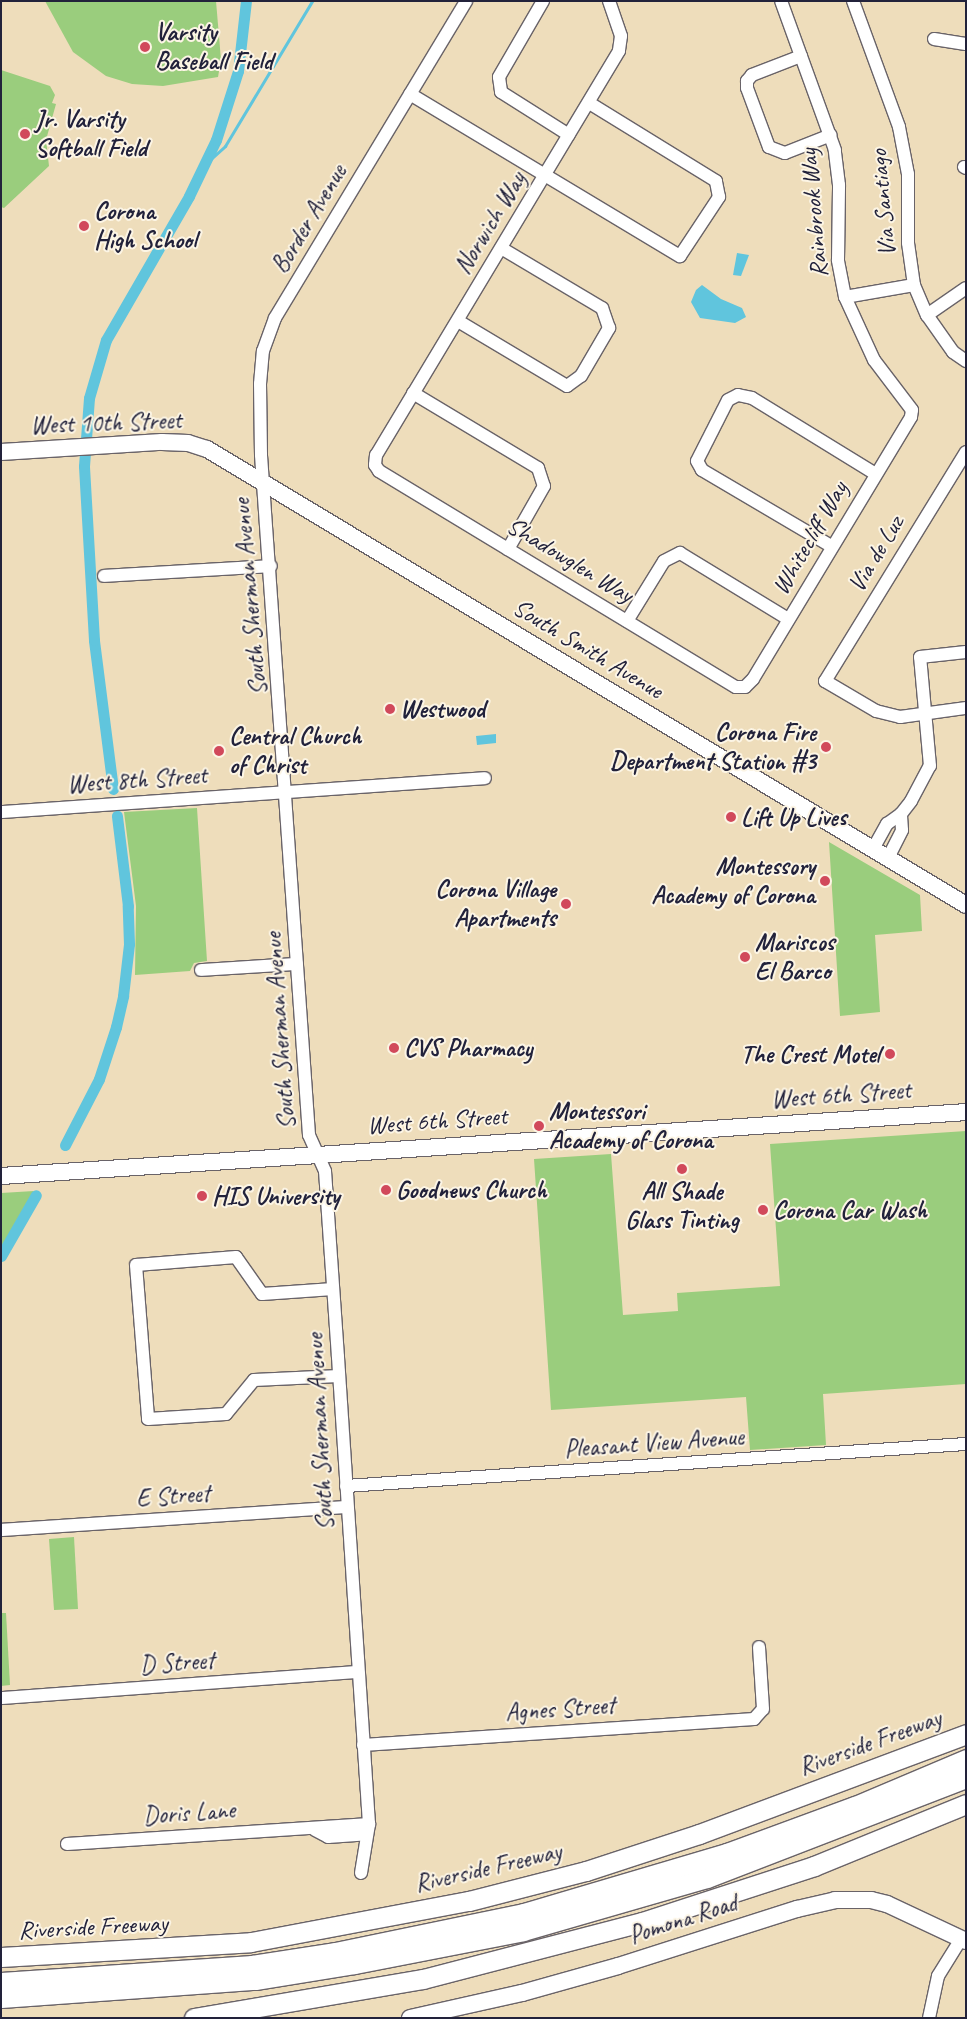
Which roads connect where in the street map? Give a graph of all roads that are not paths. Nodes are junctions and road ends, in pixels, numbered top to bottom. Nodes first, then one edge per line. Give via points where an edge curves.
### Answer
1 (466, 1) edge
2 (543, 1) edge
3 (609, 1) edge
4 (781, 1) edge
5 (853, 1) edge
6 (934, 39) dead end
7 (966, 44) edge
8 (801, 56) junction
9 (410, 94) junction
10 (589, 103) junction
11 (569, 135) junction
12 (831, 135) junction
13 (545, 176) junction
14 (501, 248) junction
15 (914, 285) junction
16 (966, 288) edge
17 (845, 297) junction
18 (927, 315) junction
19 (458, 321) junction
20 (966, 361) edge
21 (413, 393) junction
22 (912, 410) joint
23 (1, 452) edge
24 (966, 452) edge
25 (375, 465) joint
26 (874, 473) junction
27 (263, 482) junction
28 (831, 546) junction
29 (508, 549) junction
30 (271, 566) junction
31 (104, 576) dead end
32 (788, 620) junction
33 (627, 621) junction
34 (966, 652) edge
35 (745, 687) joint
36 (966, 708) edge
37 (925, 713) junction
38 (485, 778) dead end
39 (286, 793) junction
40 (1, 812) edge
41 (901, 814) junction
42 (873, 849) junction
43 (888, 858) junction
44 (966, 904) edge
45 (297, 964) junction
46 (201, 970) dead end
47 (966, 1112) edge
48 (317, 1153) junction
49 (1, 1176) edge
50 (333, 1289) junction
51 (339, 1376) junction
52 (966, 1444) edge
53 (346, 1486) junction
54 (347, 1507) junction
55 (1, 1530) edge
56 (759, 1647) dead end
57 (356, 1672) junction
58 (1, 1698) edge
59 (966, 1734) edge
60 (362, 1745) junction
61 (966, 1759) edge
62 (966, 1778) edge
63 (966, 1804) edge
64 (368, 1829) junction
65 (67, 1844) dead end
66 (361, 1874) dead end
67 (963, 1940) edge
68 (1, 1957) edge
69 (423, 1979) junction
70 (1, 1982) edge
71 (1, 1998) edge
72 (194, 2018) edge
73 (279, 2018) edge
74 (410, 2018) edge
75 (929, 2018) edge

1 - 9 street, Border Avenue
2 - 11 street via 499,78 501,92
3 - 10 street, Norwich Way via 623,43
4 - 8 street, Rainbrook Way
5 - 15 street, Via Santiago via 899,127 908,174 908,243
6 - 7 street
8 - 12 street, Rainbrook Way
8 - 12 street via 752,75 747,81 746,88 768,147 785,153
9 - 13 street
9 - 27 street, Border Avenue via 275,318 263,351 260,384
10 - 11 street, Norwich Way
10 - 13 street via 716,181 719,197 680,256
11 - 13 street, Norwich Way
12 - 17 street, Rainbrook Way via 838,164 838,260
13 - 14 street, Norwich Way
14 - 19 street, Norwich Way
14 - 19 street via 602,308 609,328 586,368 567,386
15 - 17 street
15 - 18 street, Via Santiago
16 - 18 street
17 - 22 street, Rainbrook Way via 874,360
18 - 20 street, Via Santiago via 954,352
19 - 21 street, Norwich Way
21 - 25 street, Norwich Way via 376,455
21 - 29 street via 538,468 544,486
22 - 26 street, Whitecliff Way via 911,417
23 - 27 main road, West 10th Street via 188,443 207,450
24 - 37 street, Via de Luz via 826,681 876,711 900,717
25 - 29 street, Shadowglen Way via 379,471
26 - 28 street, Whitecliff Way
26 - 28 street via 752,398 738,395 728,400 697,461 702,470
27 - 30 street, South Sherman Avenue
27 - 42 main road, South Smith Avenue
28 - 32 street, Whitecliff Way
29 - 33 street, Shadowglen Way
30 - 31 street
30 - 39 street, South Sherman Avenue
32 - 33 street via 680,554 664,561
32 - 35 street, Whitecliff Way
33 - 35 street, Shadowglen Way via 736,687
34 - 37 street via 920,657
36 - 37 street
37 - 41 street via 930,766
38 - 39 street, West 8th Street
39 - 40 street, West 8th Street
39 - 45 street, South Sherman Avenue
41 - 42 street via 886,824
41 - 43 street via 902,830
42 - 43 main road, South Smith Avenue
43 - 44 main road, South Smith Avenue
45 - 46 street
45 - 48 street, South Sherman Avenue via 309,1135
47 - 48 main road, West 6th Street
48 - 49 main road, West 6th Street
48 - 50 street, South Sherman Avenue via 325,1171
50 - 51 street, South Sherman Avenue
50 - 51 street via 262,1294 236,1257 136,1265 148,1419 226,1414 254,1380
51 - 53 street, South Sherman Avenue
52 - 53 street, Pleasant View Avenue
53 - 54 street, South Sherman Avenue
54 - 55 street, E Street
54 - 57 street, South Sherman Avenue
56 - 60 street, Agnes Street via 763,1704 760,1715 754,1719
57 - 58 street, D Street
57 - 60 street, South Sherman Avenue
59 - 68 highway, Riverside Freeway via 699,1834 586,1871 469,1901 251,1942
60 - 64 street, South Sherman Avenue
61 - 70 highway via 855,1806 727,1853 524,1913 336,1952 252,1965
62 - 71 highway via 707,1878 523,1931 255,1980
63 - 69 highway via 814,1866 642,1922
64 - 65 street, Doris Lane via 328,1837 315,1830
64 - 66 street, South Sherman Avenue
67 - 74 main road, Pomona Road via 887,1904 871,1900 836,1900 796,1908 531,1990
67 - 75 street via 938,1976
69 - 72 highway
69 - 73 highway

